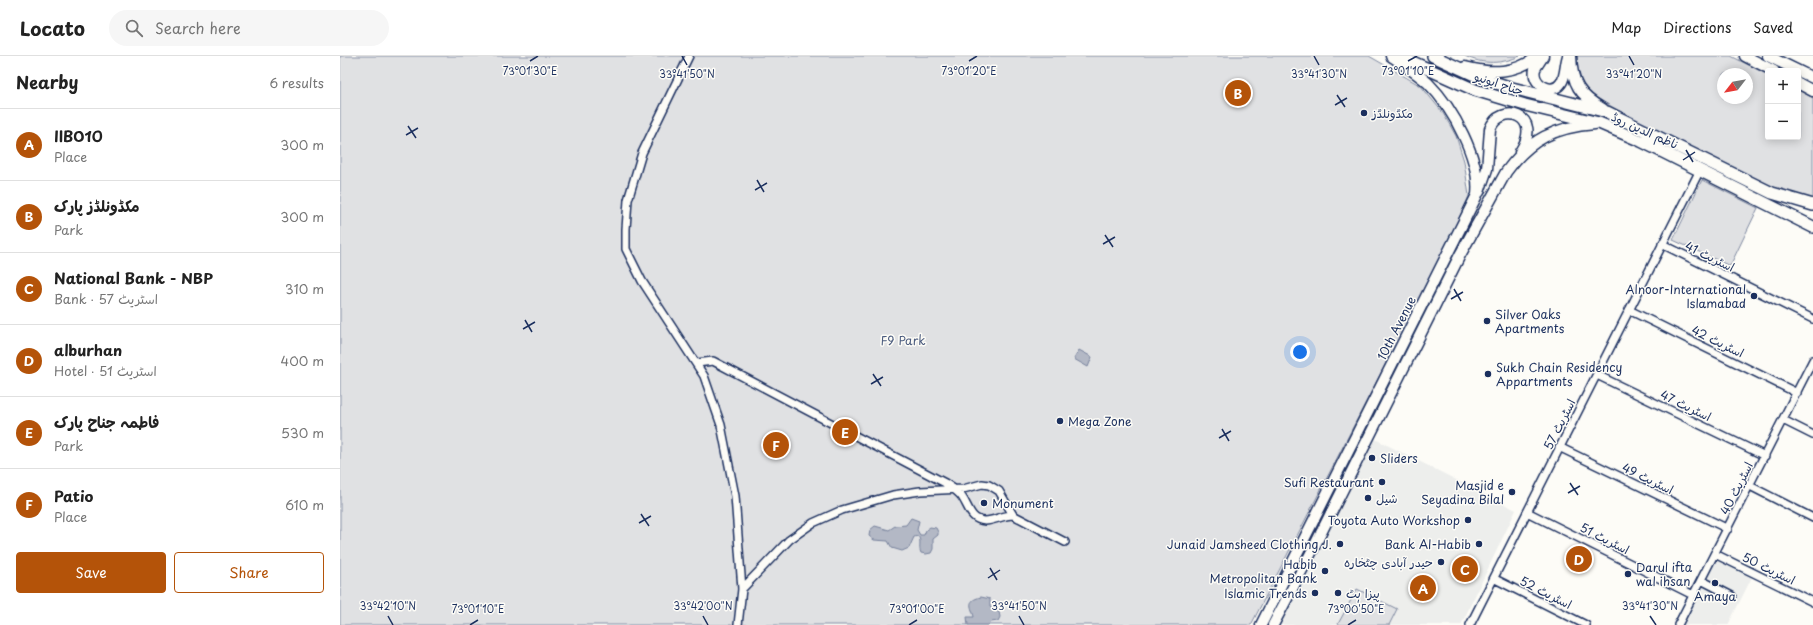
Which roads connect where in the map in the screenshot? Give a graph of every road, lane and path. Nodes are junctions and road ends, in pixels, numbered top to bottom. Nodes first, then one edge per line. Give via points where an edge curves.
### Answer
1 (689, 56) edge
2 (1391, 56) edge
3 (1399, 56) edge
4 (1538, 56) edge
5 (1543, 56) edge
6 (1568, 56) edge
7 (1571, 56) edge
8 (1745, 56) edge
9 (1768, 56) edge
10 (1436, 58) edge
11 (1768, 68) edge
12 (1813, 78) edge
13 (1801, 85) edge
14 (1813, 91) edge
15 (1547, 98) joint
16 (1525, 105) joint
17 (1607, 112) junction
18 (1599, 123) junction
19 (1515, 160) junction
20 (1700, 170) junction
21 (1772, 193) junction
22 (1477, 195) junction
23 (1813, 205) edge
24 (1813, 213) edge
25 (1813, 227) edge
26 (1662, 244) junction
27 (1629, 310) junction
28 (1813, 319) edge
29 (1813, 360) edge
30 (697, 363) junction
31 (1597, 375) junction
32 (1386, 377) junction
33 (1396, 382) junction
34 (1796, 393) junction
35 (1783, 420) junction
36 (1813, 435) edge
37 (1559, 447) junction
38 (1765, 456) junction
39 (1750, 486) junction
40 (955, 489) junction
41 (1528, 512) junction
42 (1013, 515) junction
43 (1813, 518) edge
44 (1728, 529) junction
45 (1065, 542) dead end
46 (1715, 554) junction
47 (1495, 579) junction
48 (1701, 580) junction
49 (742, 589) junction
50 (1693, 595) junction
51 (1732, 596) dead end
52 (1813, 602) edge
53 (738, 625) edge
54 (1262, 625) edge
55 (1273, 625) edge
56 (1470, 625) edge
57 (1586, 625) edge
58 (1678, 625) edge

1 - 30 street via 642,153 628,200 626,249 642,280
2 - 22 main road, 10th Avenue via 1428,83 1451,112 1473,162
3 - 16 main road, جناح ایونیو via 1475,90
4 - 10 main road via 1517,68 1494,73 1481,72
5 - 6 main road via 1535,73 1541,85 1550,89 1556,88 1563,80
7 - 17 main road via 1576,86 1588,100
8 - 11 main road
9 - 12 main road
10 - 15 main road, جناح ایونیو via 1481,78
13 - 14 main road
15 - 17 main road, ناظم الدین روڈ
16 - 18 main road, ناظم الدین روڈ
17 - 21 main road, ناظم الدین روڈ
18 - 19 main road, 10th Avenue via 1552,132
18 - 20 main road, ناظم الدین روڈ via 1641,140
19 - 22 main road via 1527,141 1528,127 1519,117 1498,117 1492,124 1487,169
19 - 33 main road, 10th Avenue via 1460,255
20 - 25 main road, ناظم الدین روڈ
20 - 26 street, اسٹریٹ 57
21 - 23 main road, ناظم الدین روڈ
21 - 24 main road
22 - 32 main road, 10th Avenue
26 - 27 street, اسٹریٹ 57
26 - 28 street, اسٹریٹ 41
27 - 31 street, اسٹریٹ 57
27 - 34 street, اسٹریٹ 42
29 - 34 street, اسٹریٹ 40
30 - 40 street via 713,361
30 - 49 street via 709,388 721,425 734,489
31 - 37 street, اسٹریٹ 57
31 - 38 street, اسٹریٹ 47
32 - 33 main road
32 - 54 main road, 10th Avenue
33 - 55 main road, 10th Avenue
34 - 35 street, اسٹریٹ 40
35 - 36 street
35 - 38 street, اسٹریٹ 40
37 - 41 street, اسٹریٹ 57
37 - 44 street, اسٹریٹ 49
38 - 39 street, اسٹریٹ 40
39 - 43 street
39 - 44 street, اسٹریٹ 40
40 - 42 street via 966,489 982,484 994,487
40 - 42 street via 969,512 977,519 989,520 1003,515
40 - 49 street via 893,495 842,510 813,523 789,540
41 - 47 street, اسٹریٹ 57
41 - 50 street, اسٹریٹ 51
42 - 45 street
44 - 46 street, اسٹریٹ 40
46 - 48 street, اسٹریٹ 40
46 - 52 street, اسٹریٹ 50
47 - 56 street, اسٹریٹ 57
47 - 57 street, اسٹریٹ 52
48 - 50 street, اسٹریٹ 40
48 - 51 street
49 - 53 street
50 - 58 street, اسٹریٹ 40

